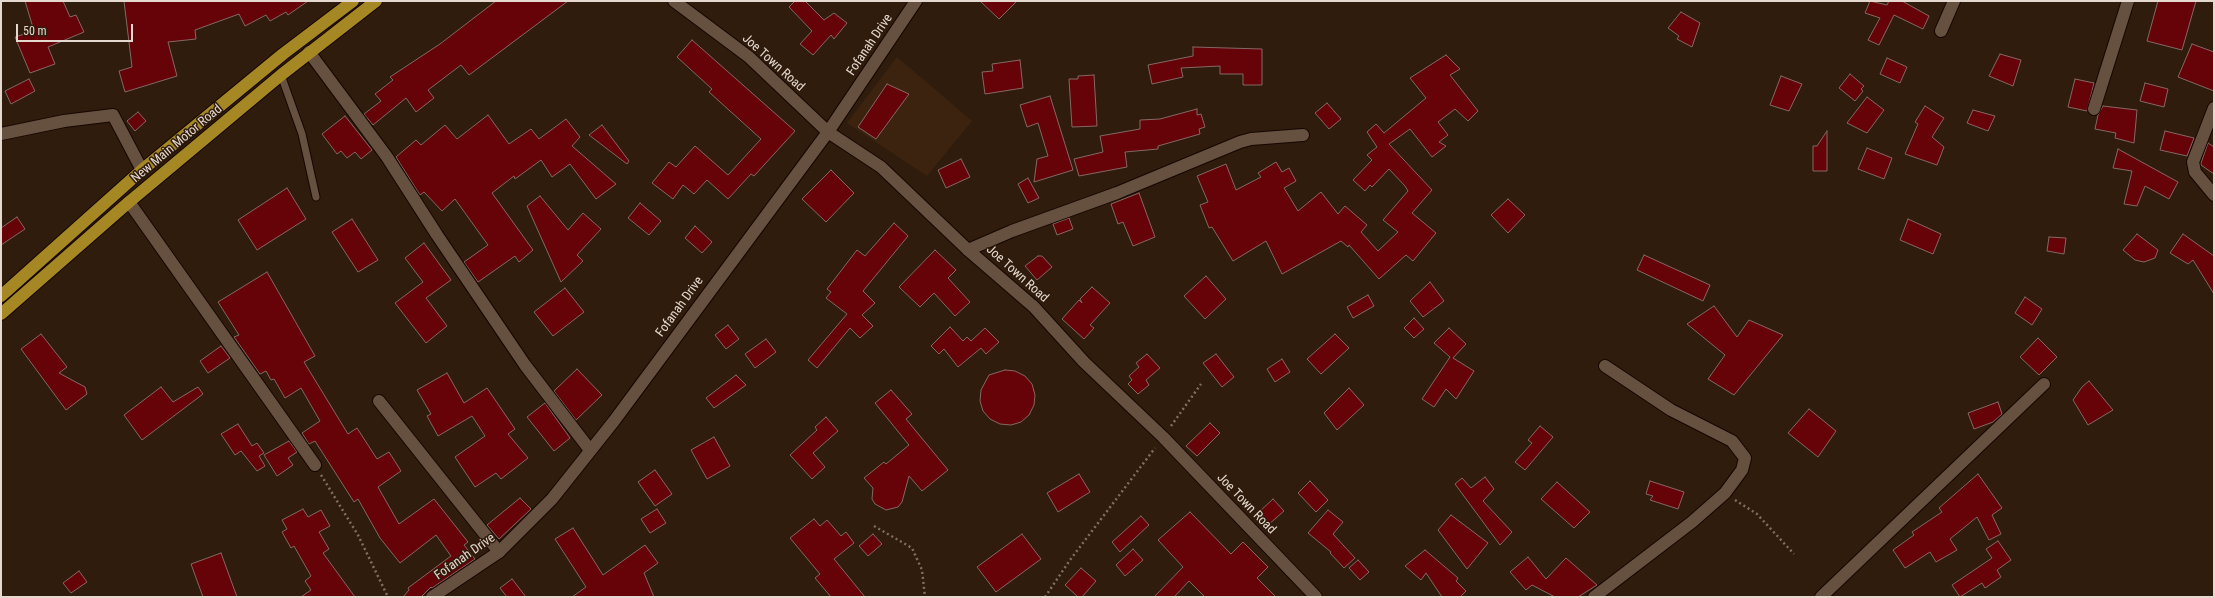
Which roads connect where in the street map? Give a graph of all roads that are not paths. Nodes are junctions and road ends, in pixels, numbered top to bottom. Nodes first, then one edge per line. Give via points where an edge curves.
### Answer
1 (354, 1) edge
2 (376, 1) edge
3 (674, 1) edge
4 (916, 1) edge
5 (1954, 1) edge
6 (2128, 1) edge
7 (1941, 31) dead end
8 (309, 52) junction
9 (281, 75) junction
10 (2214, 108) edge
11 (2094, 109) dead end
12 (828, 132) junction
13 (1, 134) edge
14 (1302, 136) dead end
15 (142, 170) junction
16 (2214, 195) edge
17 (316, 197) dead end
18 (129, 202) junction
19 (968, 250) junction
20 (1, 296) edge
21 (1, 314) edge
22 (1605, 366) dead end
23 (2044, 384) dead end
24 (379, 401) dead end
25 (590, 450) junction
26 (314, 465) road end
27 (499, 552) junction
28 (432, 597) edge
29 (1316, 597) edge
30 (1594, 597) edge
31 (1821, 597) edge

1 - 15 highway, New Main Motor Road via 283,54
2 - 8 highway, New Main Motor Road
3 - 12 street, Joe Town Road via 749,57
4 - 12 street, Fofanah Drive
5 - 7 street
6 - 11 street
8 - 9 highway, New Main Motor Road
8 - 25 street via 387,157 525,366
9 - 17 lane via 302,134
9 - 18 highway, New Main Motor Road
10 - 16 street via 2193,162 2195,172
12 - 19 street, Joe Town Road via 881,167
12 - 25 street, Fofanah Drive
13 - 15 street via 64,121 113,115
14 - 19 street via 1240,142 1117,193 1012,231
15 - 20 highway, New Main Motor Road
18 - 21 highway, New Main Motor Road
18 - 26 street
19 - 29 street, Joe Town Road via 1034,307 1084,362 1164,436
22 - 30 street via 1671,410 1732,441 1745,458 1742,470 1725,493 1692,522
23 - 31 street
24 - 27 street
25 - 27 street, Fofanah Drive via 552,499
27 - 28 street, Fofanah Drive

